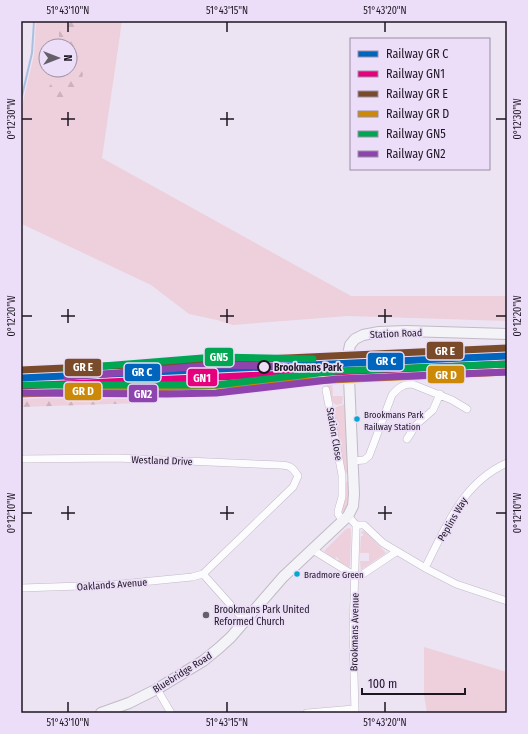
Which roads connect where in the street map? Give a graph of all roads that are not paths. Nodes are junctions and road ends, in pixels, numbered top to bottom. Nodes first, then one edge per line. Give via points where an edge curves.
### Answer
1 (507, 334) edge
2 (326, 390) dead end
3 (440, 394) junction
4 (467, 409) dead end
5 (407, 439) dead end
6 (21, 459) edge
7 (353, 461) junction
8 (507, 463) edge
9 (343, 477) junction
10 (354, 477) junction
11 (345, 518) junction
12 (356, 525) junction
13 (313, 550) junction
14 (396, 552) junction
15 (425, 568) junction
16 (204, 574) junction
17 (355, 576) junction
18 (21, 588) edge
19 (507, 601) edge
20 (245, 621) junction
21 (157, 689) junction
22 (355, 711) edge
23 (101, 713) edge
24 (171, 713) edge
25 (307, 713) edge

1 - 7 street, Station Road via 406,331 369,333 358,337 350,345 348,355
2 - 9 street, Station Close
3 - 4 street
3 - 5 street via 433,410 416,425
3 - 7 street via 412,384 399,388 392,395 369,456 364,460
6 - 16 street, Westland Drive via 117,458 286,465 292,468 298,476 293,487
7 - 10 street, Station Road
8 - 15 street, Peplins Way via 480,479 462,499
9 - 10 street
9 - 11 street via 338,514
10 - 11 street via 353,506
11 - 12 street
11 - 13 street
12 - 14 street via 364,525
12 - 17 street
13 - 17 street
13 - 20 street, Bluebridge Road via 283,577
14 - 15 street
14 - 17 street via 360,576
15 - 19 street via 456,584
16 - 18 street, Oaklands Avenue via 111,585
16 - 20 street
17 - 22 street, Brookmans Avenue
20 - 21 street, Bluebridge Road via 203,661
21 - 23 street, Bluebridge Road
21 - 24 street
22 - 25 street

